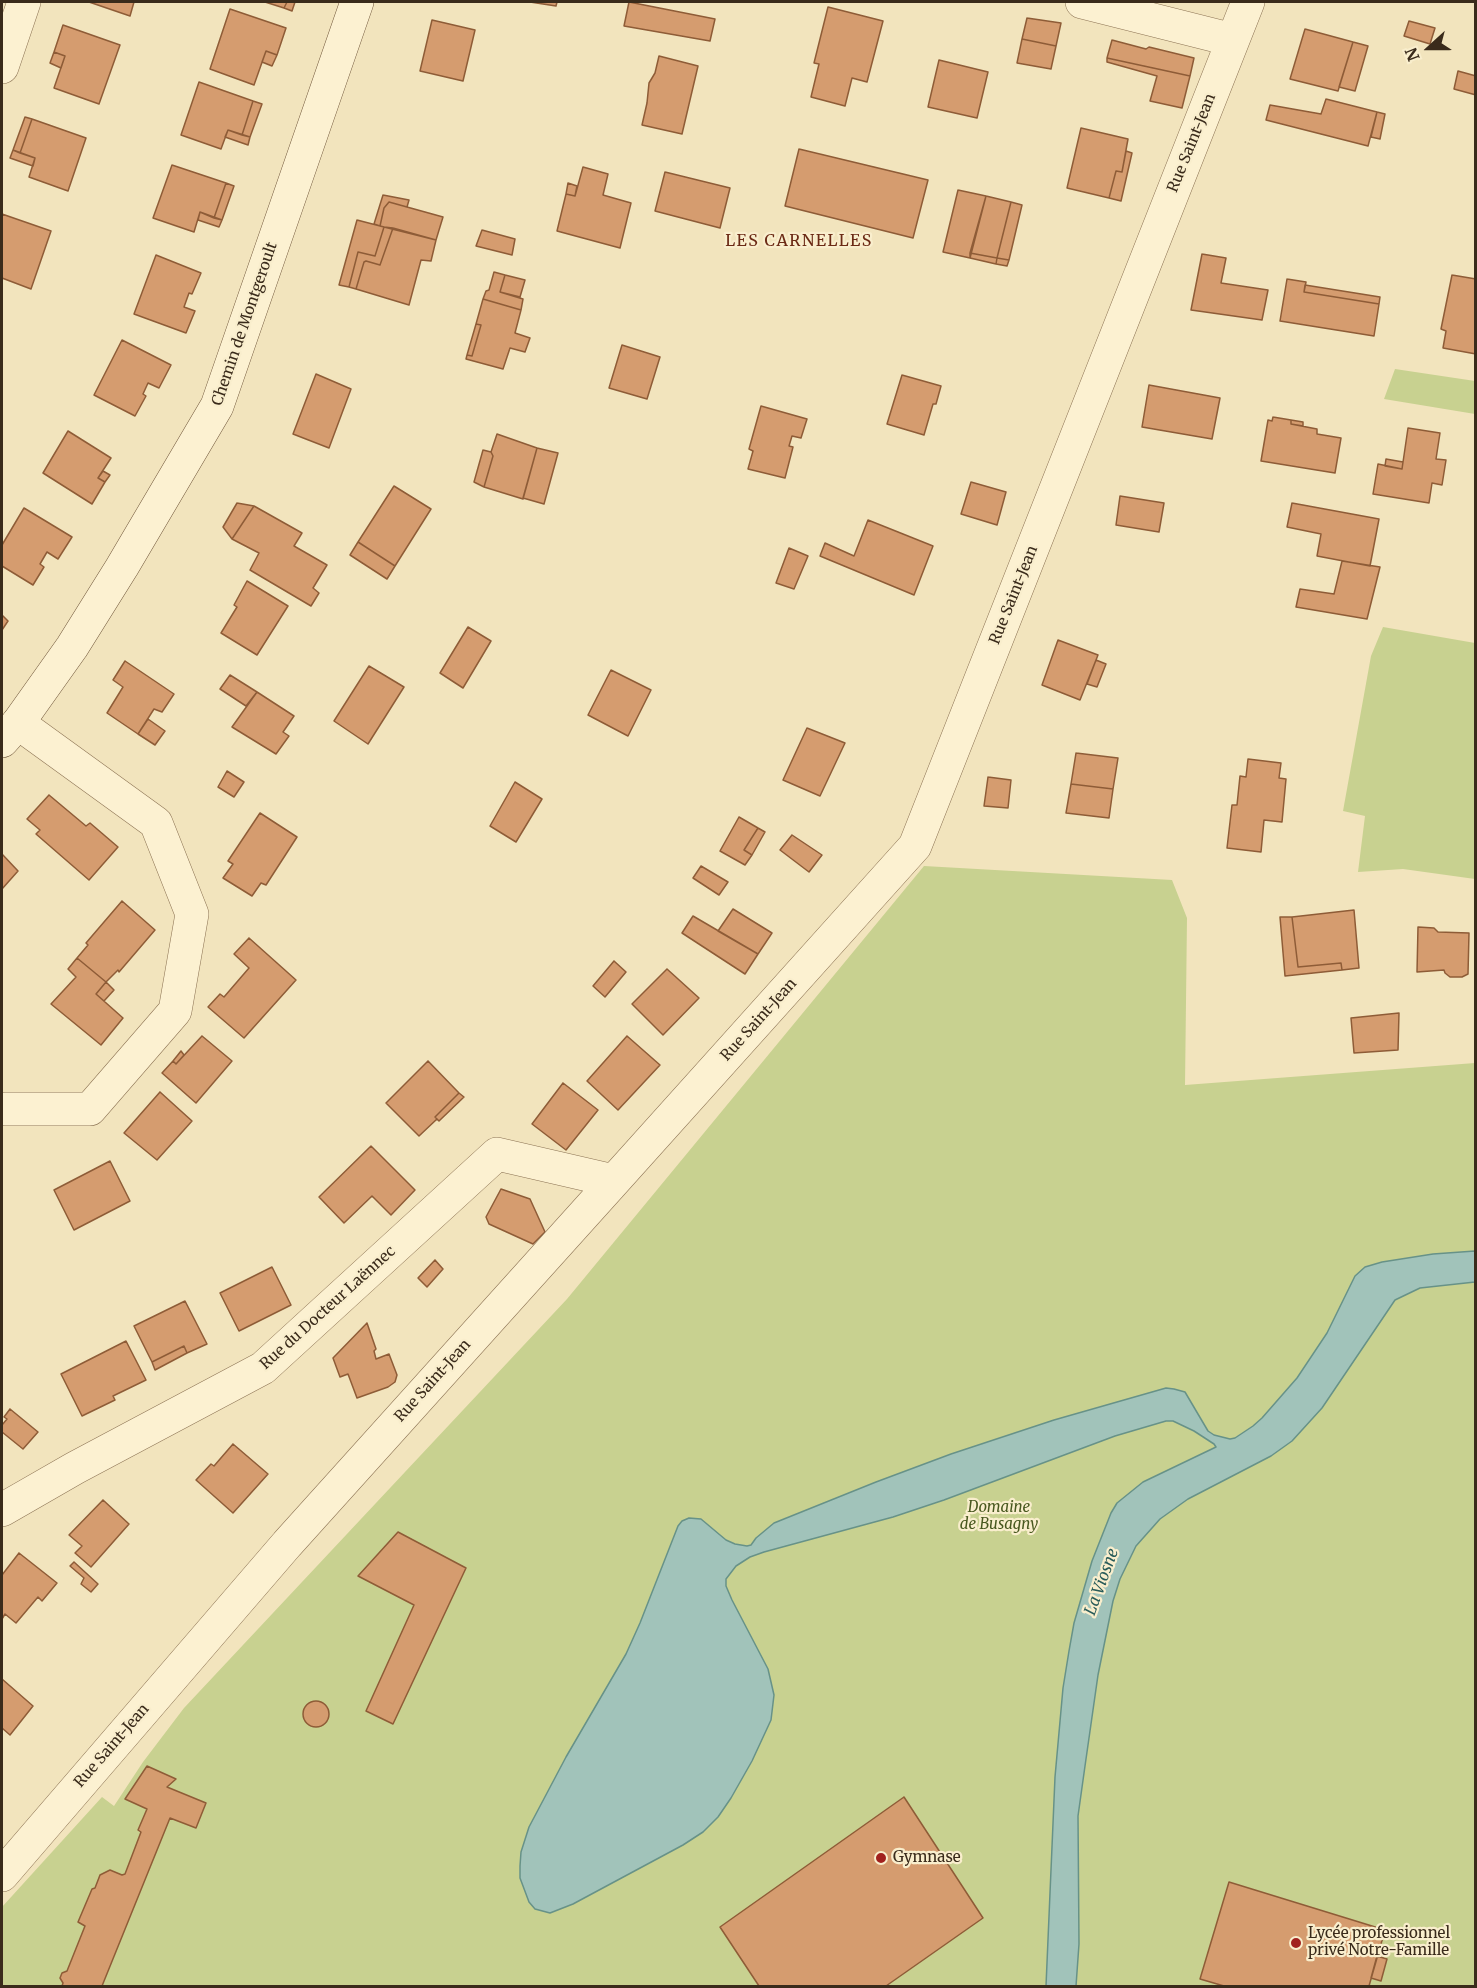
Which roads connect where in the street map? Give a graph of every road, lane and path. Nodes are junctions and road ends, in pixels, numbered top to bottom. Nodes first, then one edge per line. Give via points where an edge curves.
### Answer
1 (24, 2) edge
2 (357, 2) edge
3 (1082, 2) edge
4 (1248, 2) edge
5 (1233, 40) junction
6 (2, 67) edge
7 (10, 732) edge
8 (5, 1109) dead end
9 (615, 1181) junction
10 (2, 1510) edge
11 (2, 1875) edge

1 - 6 street
2 - 7 street, Chemin de Montgeroult via 217,406 72,647
3 - 5 street
4 - 5 street, Rue Saint-Jean
5 - 9 street, Rue Saint-Jean via 915,846
7 - 8 street via 156,823 192,914 176,1011 90,1109
9 - 10 street, Rue du Docteur Laënnec via 496,1154 263,1368
9 - 11 street, Rue Saint-Jean via 286,1544

